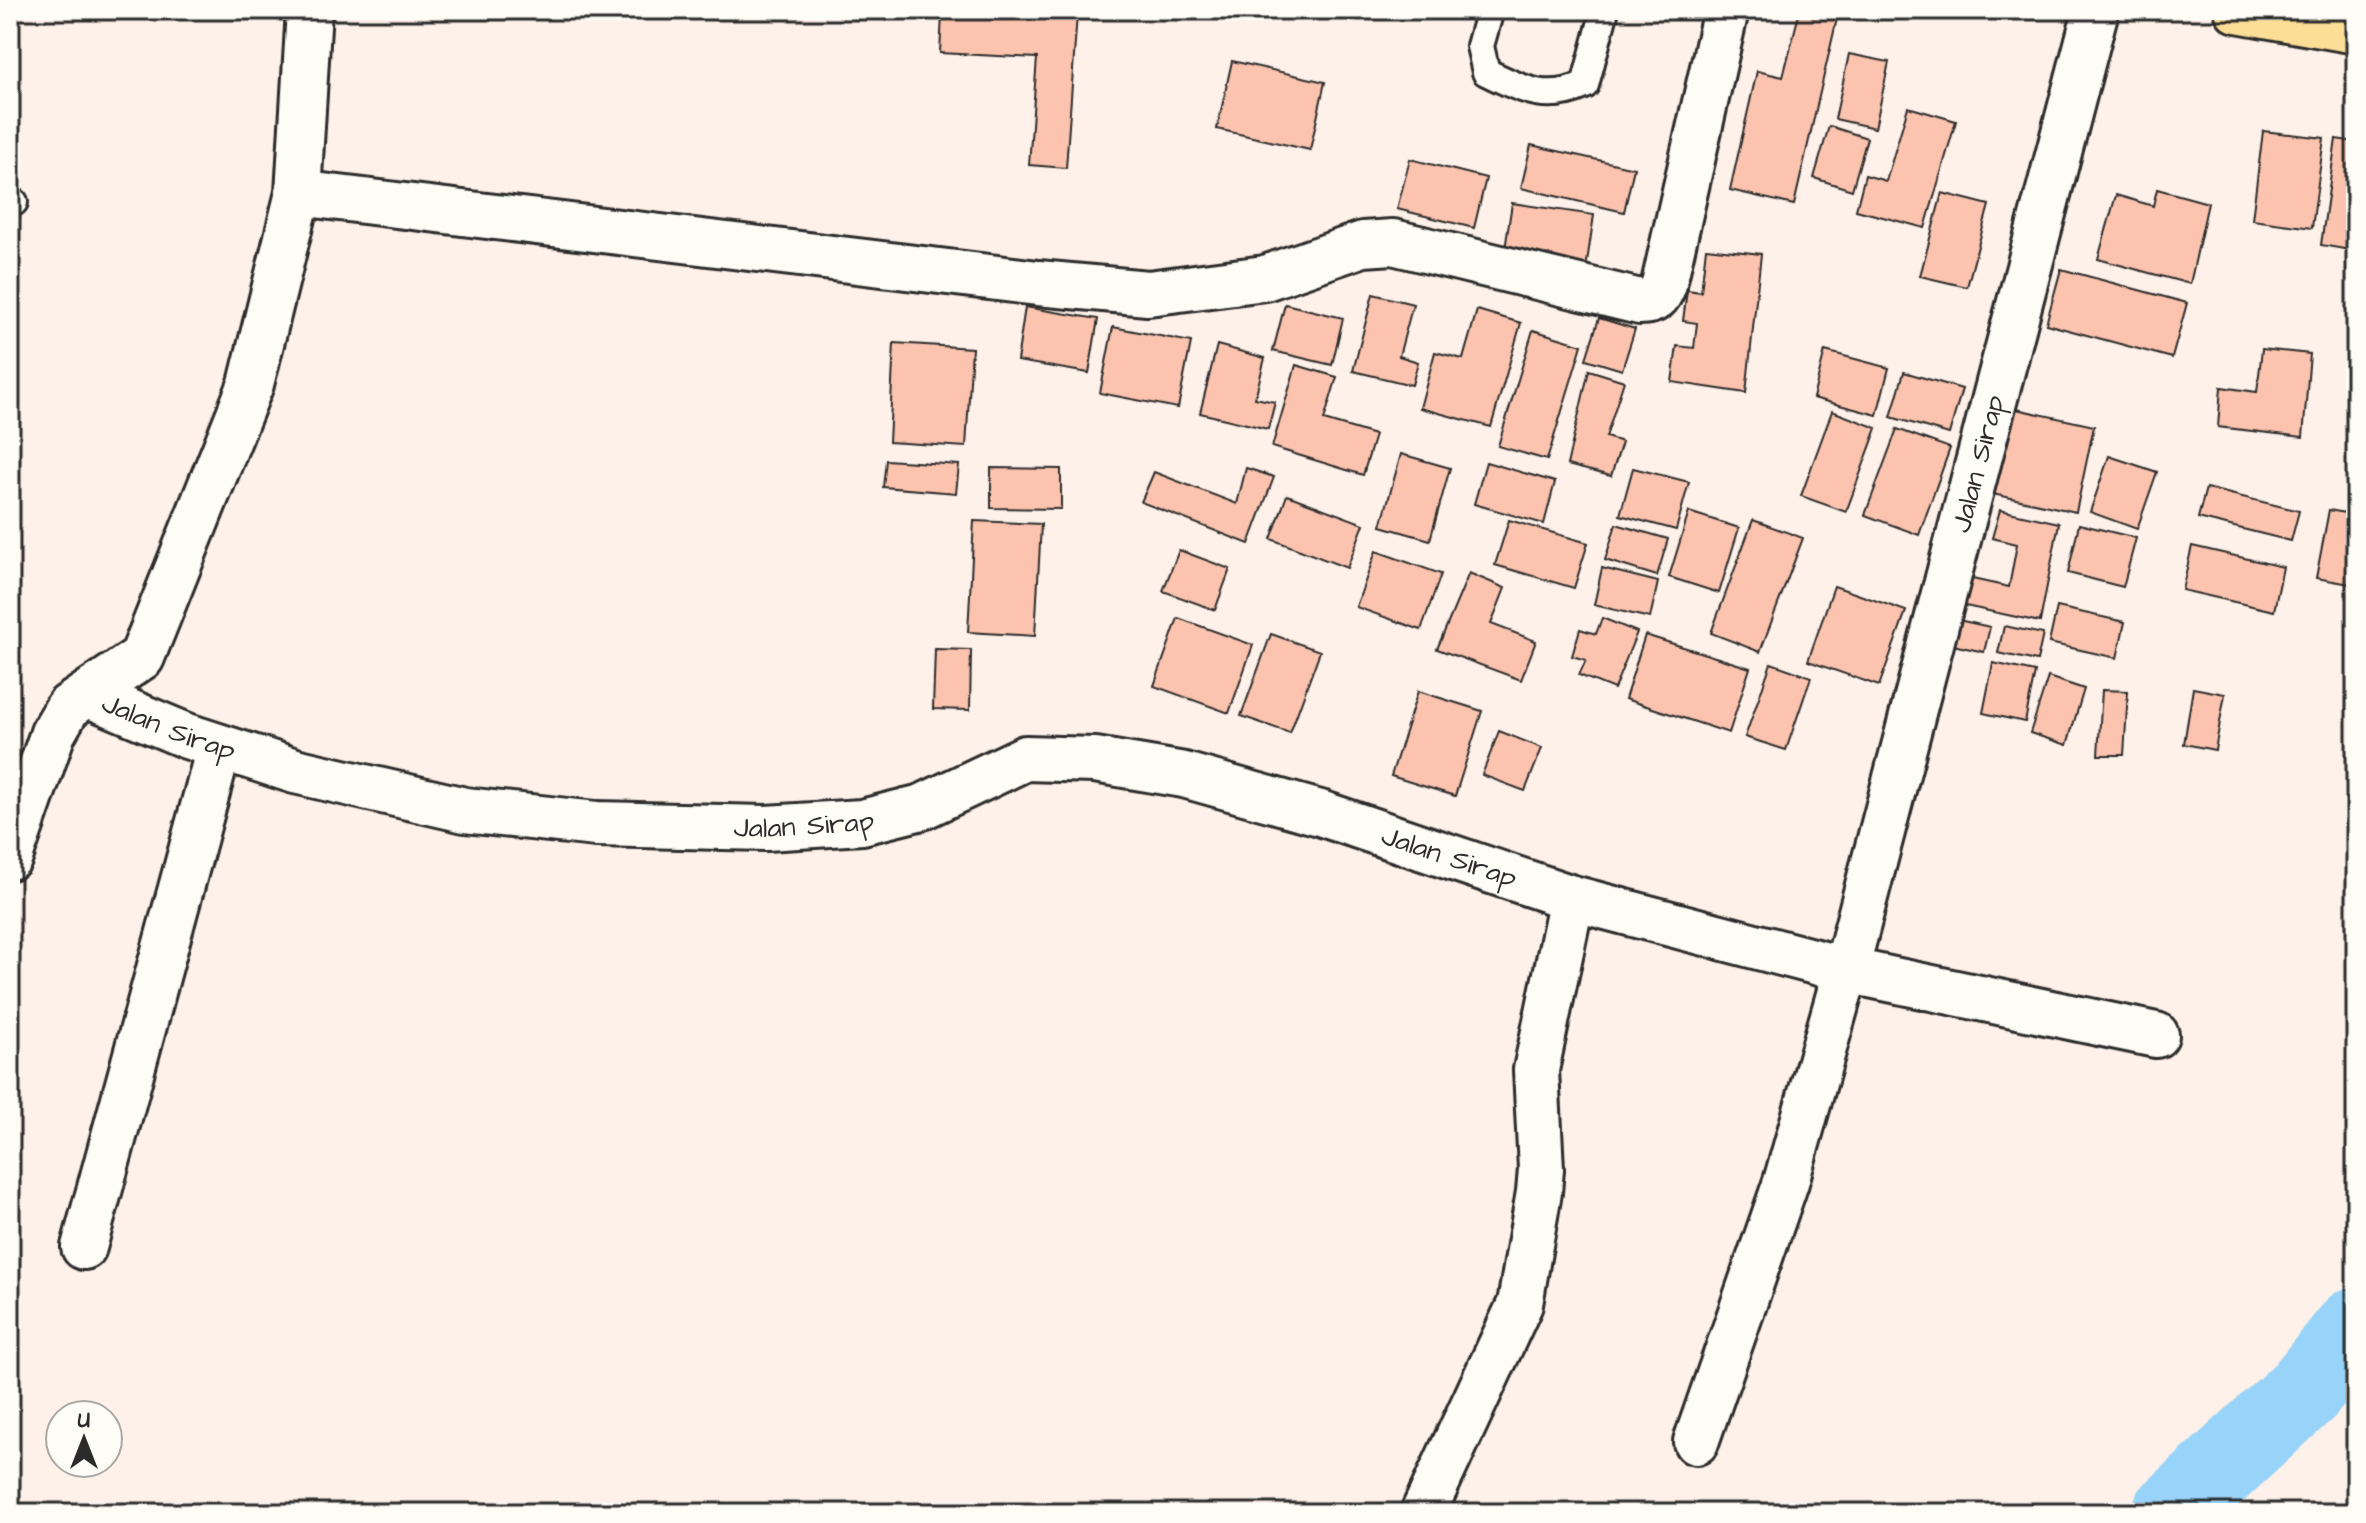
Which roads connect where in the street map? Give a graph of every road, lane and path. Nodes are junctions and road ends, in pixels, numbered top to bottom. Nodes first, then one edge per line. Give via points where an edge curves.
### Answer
1 (309, 10) edge
2 (1490, 10) edge
3 (1605, 10) edge
4 (1726, 10) edge
5 (2096, 10) edge
6 (2237, 10) edge
7 (2356, 31) edge
8 (298, 193) junction
9 (89, 695) junction
10 (219, 748) junction
11 (10, 857) edge
12 (1572, 898) junction
13 (1846, 970) junction
14 (2156, 1035) dead end
15 (84, 1247) dead end
16 (1696, 1442) dead end
17 (1423, 1513) edge

1 - 8 street
2 - 3 lane via 1480,46 1486,72 1524,90 1564,95 1585,85
4 - 8 street via 1664,284 1650,302 1393,242 1363,244 1265,278 1148,293
5 - 13 street, Jalan Sirap
6 - 7 main road
8 - 9 street via 251,384 142,657
9 - 10 street, Jalan Sirap
9 - 11 street via 68,707 53,733
10 - 12 street, Jalan Sirap via 465,810 596,824 766,828 862,822 922,807 1025,758 1095,760 1184,775 1320,813
10 - 15 street
12 - 13 street, Jalan Sirap
12 - 17 street via 1536,1070 1539,1192 1520,1304
13 - 14 street
13 - 16 street via 1786,1182

